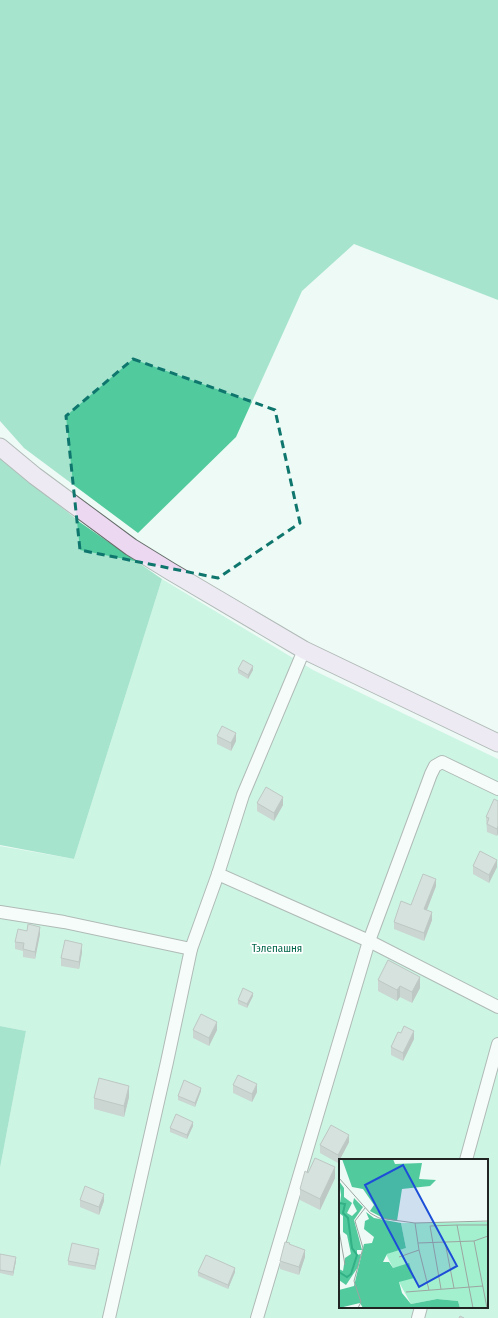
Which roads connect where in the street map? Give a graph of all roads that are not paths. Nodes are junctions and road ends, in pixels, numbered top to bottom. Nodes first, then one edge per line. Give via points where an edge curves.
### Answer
1 (0, 447) edge
2 (304, 650) junction
3 (498, 743) edge
4 (498, 789) edge
5 (218, 874) junction
6 (0, 912) edge
7 (369, 942) junction
8 (192, 949) junction
9 (498, 1007) edge
10 (498, 1044) edge
11 (466, 1159) edge
12 (421, 1308) edge
13 (109, 1318) edge
14 (257, 1318) edge
15 (418, 1318) edge

1 - 2 street via 34,476 131,547
2 - 3 street
2 - 5 street via 243,796
4 - 7 street via 442,762 435,766
5 - 7 street
5 - 8 street
6 - 8 street via 64,922
7 - 9 street
7 - 14 street
8 - 13 street
10 - 11 street
12 - 15 street

